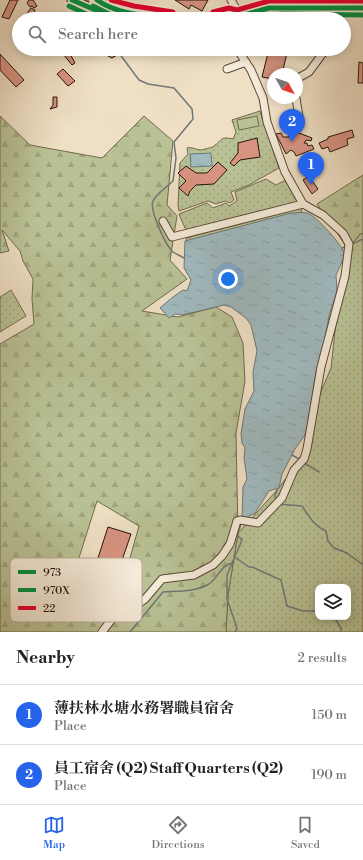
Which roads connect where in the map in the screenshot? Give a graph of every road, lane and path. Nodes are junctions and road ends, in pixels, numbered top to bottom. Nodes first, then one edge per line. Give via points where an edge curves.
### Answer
1 (72, 0) edge
2 (231, 0) edge
3 (97, 1) edge
4 (339, 8) junction
5 (363, 8) edge
6 (99, 12) edge
7 (133, 12) edge
8 (235, 12) edge
9 (255, 12) edge
10 (339, 12) edge
11 (242, 56) edge
12 (321, 56) edge
13 (246, 62) junction
14 (227, 69) dead end
15 (303, 75) edge
16 (297, 104) edge
17 (300, 123) dead end
18 (302, 204) junction
19 (163, 221) dead end
20 (142, 600) edge
21 (110, 622) edge
22 (102, 632) edge

1 - 6 main road
2 - 8 street
3 - 7 main road
4 - 5 main road
4 - 9 main road via 283,7
4 - 10 street
11 - 13 street
12 - 15 street via 309,72
13 - 14 street
13 - 18 street via 263,98 262,115 285,172
16 - 17 street
18 - 19 street via 172,237
18 - 20 street via 323,214 343,233 348,245 345,276 321,367 308,449 304,459 294,470 277,503 262,520 253,523 237,521 230,544 217,562 194,575 162,579
21 - 22 street

